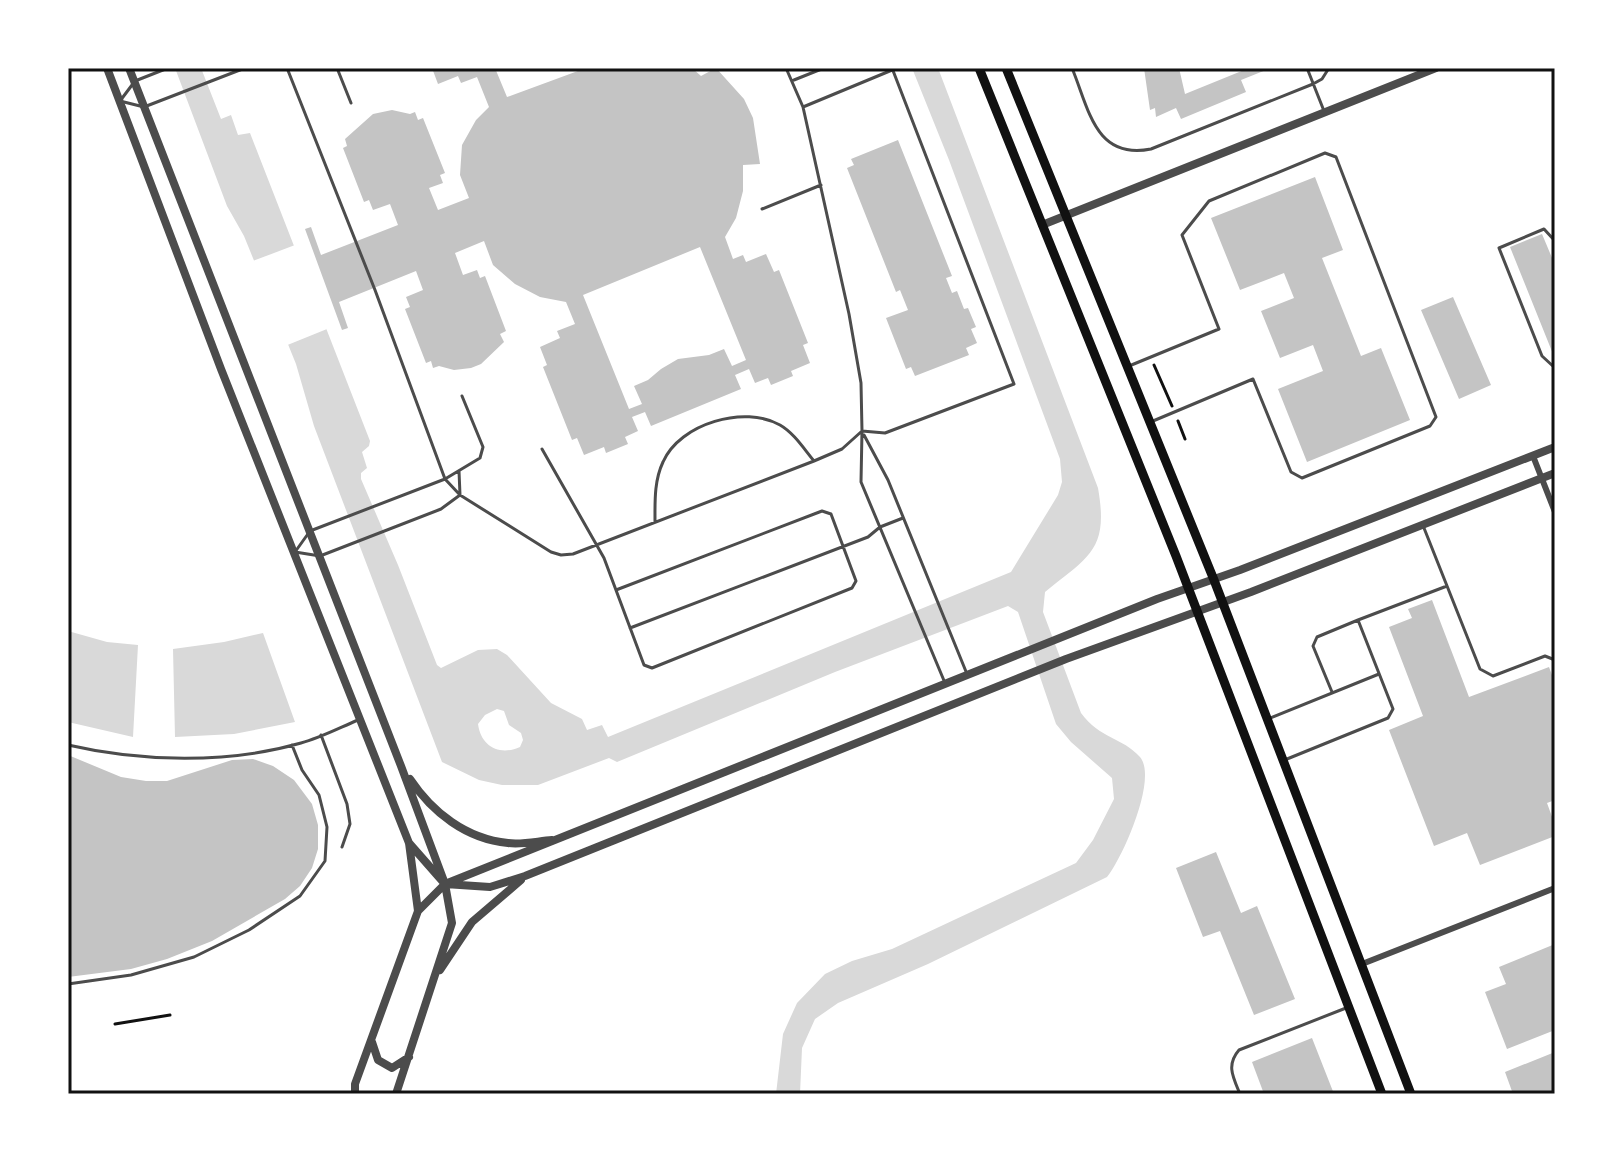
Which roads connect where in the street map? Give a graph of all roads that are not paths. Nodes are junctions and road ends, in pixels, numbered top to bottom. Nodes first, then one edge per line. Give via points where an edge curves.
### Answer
1 (107, 68) edge
2 (129, 68) edge
3 (168, 68) edge
4 (245, 68) edge
5 (287, 68) edge
6 (337, 68) edge
7 (786, 68) edge
8 (824, 68) edge
9 (979, 68) edge
10 (1006, 68) edge
11 (1072, 68) edge
12 (1307, 68) edge
13 (1329, 68) edge
14 (1436, 68) edge
15 (894, 69) edge
16 (793, 80) junction
17 (135, 81) junction
18 (1313, 84) junction
19 (120, 101) junction
20 (351, 103) dead end
21 (144, 107) junction
22 (803, 107) junction
23 (1324, 111) junction
24 (821, 185) junction
25 (762, 209) dead end
26 (1065, 216) junction
27 (1042, 225) junction
28 (1555, 241) edge
29 (1127, 367) junction
30 (1555, 368) edge
31 (462, 396) dead end
32 (1150, 423) junction
33 (862, 431) junction
34 (1555, 447) edge
35 (542, 449) dead end
36 (1533, 456) junction
37 (814, 461) junction
38 (459, 471) junction
39 (1555, 473) edge
40 (1542, 478) junction
41 (445, 479) junction
42 (460, 495) junction
43 (1555, 512) edge
44 (903, 518) junction
45 (655, 522) junction
46 (1422, 525) junction
47 (880, 527) junction
48 (310, 531) junction
49 (598, 544) junction
50 (843, 547) junction
51 (295, 552) junction
52 (320, 556) junction
53 (1214, 580) junction
54 (1447, 586) junction
55 (1188, 588) junction
56 (616, 590) junction
57 (1222, 602) junction
58 (1197, 610) junction
59 (1358, 620) junction
60 (630, 628) junction
61 (1555, 660) edge
62 (1379, 674) junction
63 (967, 675) junction
64 (945, 684) junction
65 (1332, 693) junction
66 (362, 719) junction
67 (1268, 719) junction
68 (321, 735) junction
69 (68, 745) edge
70 (292, 745) junction
71 (1284, 760) junction
72 (401, 766) junction
73 (561, 839) junction
74 (409, 843) junction
75 (342, 847) dead end
76 (525, 876) junction
77 (445, 884) junction
78 (1555, 888) edge
79 (418, 911) junction
80 (1362, 964) junction
81 (433, 981) junction
82 (68, 984) edge
83 (1349, 1007) junction
84 (372, 1042) junction
85 (409, 1057) junction
86 (355, 1094) edge
87 (396, 1094) edge
88 (1240, 1094) edge
89 (1382, 1094) edge
90 (1411, 1094) edge

1 - 19 street
2 - 17 street
3 - 17 lane
4 - 21 lane
5 - 41 lane
6 - 20 lane
7 - 16 lane
8 - 16 lane
9 - 27 main road
10 - 26 main road
11 - 18 lane via 1097,129 1106,141 1134,153
12 - 18 lane
13 - 18 lane
14 - 23 street
15 - 22 lane
15 - 33 lane via 1014,384 885,433
16 - 22 lane
17 - 19 lane
17 - 21 street
18 - 23 lane
19 - 21 lane
19 - 51 street
21 - 48 street
22 - 24 lane
23 - 26 street
24 - 25 lane
24 - 33 lane via 861,383
26 - 27 street
26 - 29 main road
27 - 55 main road
28 - 30 lane via 1544,229 1499,248 1542,356
29 - 32 main road
29 - 32 lane via 1219,329 1182,235 1209,201 1325,153 1336,157 1436,417 1430,426 1302,478 1291,472 1253,379
31 - 38 lane via 483,447 480,458
32 - 53 main road
33 - 37 lane via 842,449
33 - 44 lane
33 - 47 lane via 861,482
34 - 36 street
35 - 49 lane
36 - 40 street
36 - 53 street
37 - 45 lane
37 - 45 lane via 783,426 762,417 727,418 690,432 663,461 655,488
38 - 41 lane
38 - 42 lane
39 - 40 street
40 - 43 street
40 - 46 street
41 - 42 lane
41 - 48 lane
42 - 49 lane via 551,552 573,554
42 - 52 lane via 441,509
44 - 47 lane
44 - 63 lane
45 - 49 lane
46 - 54 lane
46 - 57 street
47 - 50 lane
47 - 64 lane
48 - 51 lane
48 - 52 street
49 - 56 lane
50 - 56 lane via 831,514 822,511
50 - 60 lane
50 - 60 lane via 856,581 852,588 652,668 644,665
51 - 52 lane
51 - 66 street
52 - 72 street
53 - 55 street
53 - 57 main road
54 - 59 lane
54 - 61 lane via 1480,669 1493,676 1545,656
55 - 58 main road
55 - 63 street
56 - 60 lane
57 - 58 street
57 - 67 main road
58 - 76 street
58 - 83 main road
59 - 62 lane
59 - 65 lane via 1317,637 1313,646
62 - 65 lane
62 - 71 lane via 1393,709 1388,718
63 - 64 street
64 - 73 street
65 - 67 lane
66 - 68 lane
66 - 74 street
67 - 71 main road
68 - 70 lane
68 - 75 lane via 347,804 350,824
69 - 70 lane via 102,753 186,757
70 - 82 lane via 319,795 327,827 325,861 300,896 249,930 194,957 131,975
71 - 80 main road
72 - 73 street via 445,819 478,836 509,844
72 - 77 street
73 - 77 street
74 - 77 street
74 - 79 street
76 - 77 street via 490,887
76 - 81 street via 472,922
77 - 79 street
77 - 81 street via 452,923
78 - 80 street
79 - 84 street
80 - 90 main road
81 - 85 street
83 - 88 lane via 1239,1050 1230,1071
83 - 89 main road
84 - 85 street via 378,1060 392,1068
84 - 86 street
85 - 87 street

